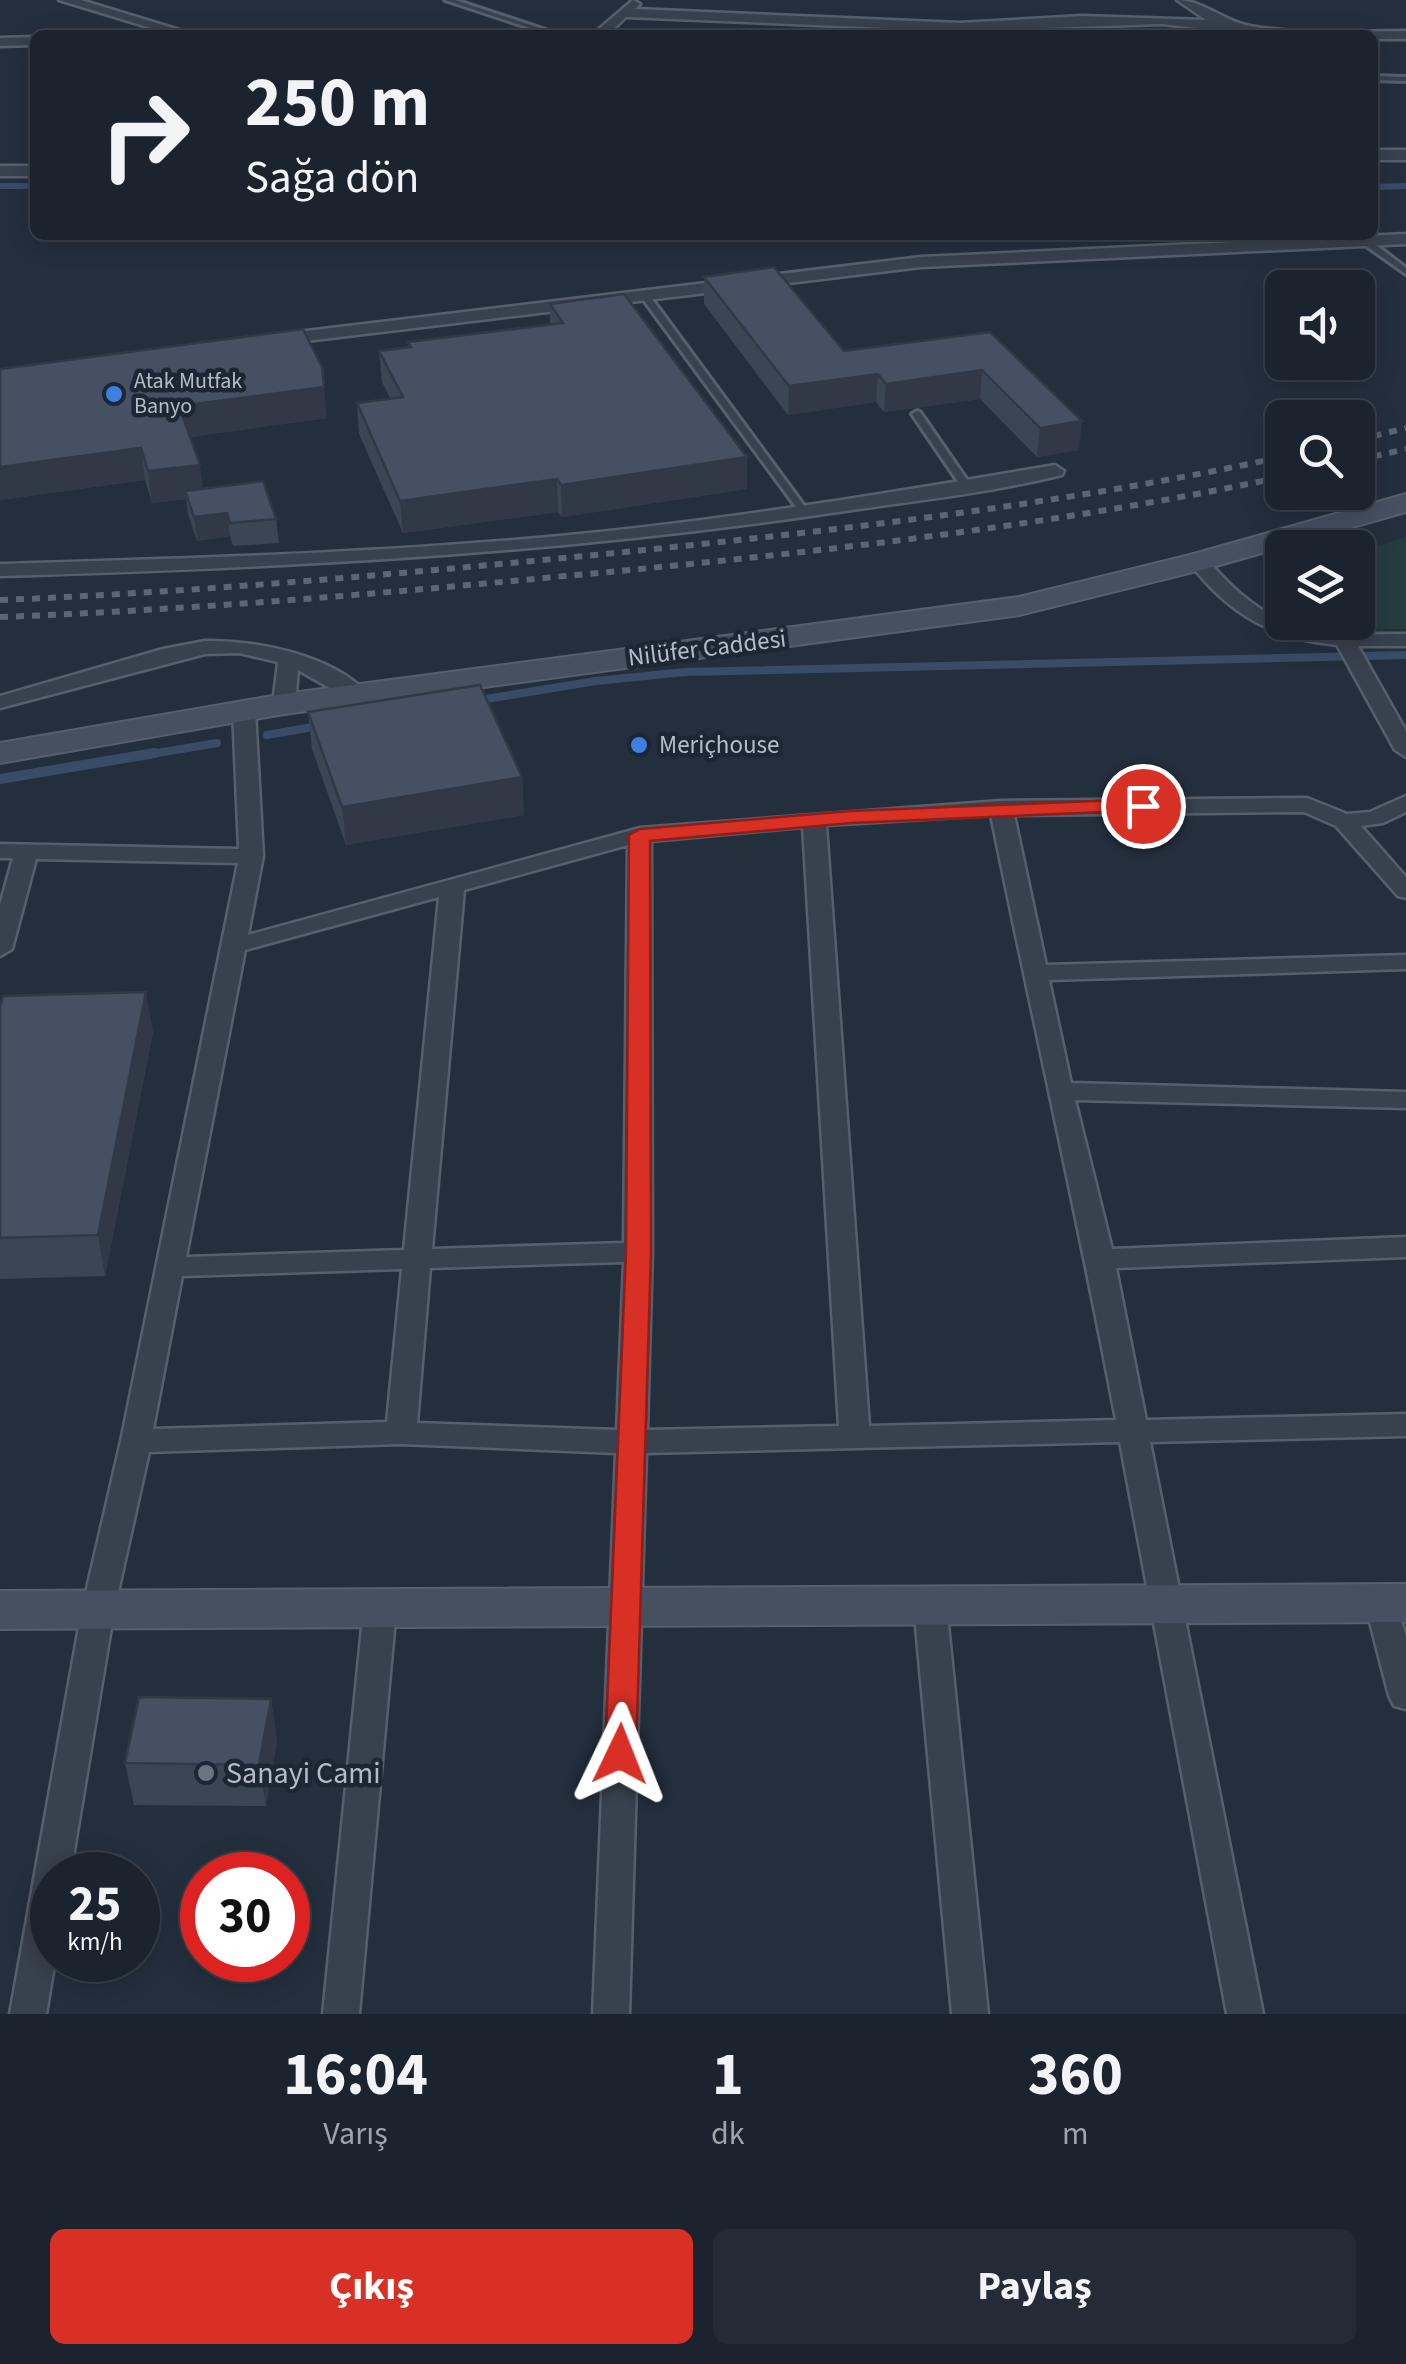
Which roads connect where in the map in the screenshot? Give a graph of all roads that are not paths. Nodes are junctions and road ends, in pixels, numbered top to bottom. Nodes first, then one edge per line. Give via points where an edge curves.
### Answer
1 (66, 0) edge
2 (448, 0) edge
3 (636, 0) edge
4 (1184, 0) edge
5 (624, 14) junction
6 (1231, 26) junction
7 (171, 30) edge
8 (542, 30) edge
9 (605, 30) edge
10 (1258, 30) edge
11 (1378, 35) edge
12 (1406, 35) edge
13 (30, 41) edge
14 (0, 42) edge
15 (1378, 78) edge
16 (1406, 79) edge
17 (1378, 155) edge
18 (1406, 156) edge
19 (0, 171) edge
20 (30, 171) edge
21 (1406, 239) edge
22 (1368, 243) junction
23 (1406, 272) edge
24 (646, 297) junction
25 (255, 342) edge
26 (917, 414) dead end
27 (1055, 471) dead end
28 (966, 486) junction
29 (1406, 503) edge
30 (805, 514) junction
31 (1199, 562) junction
32 (0, 570) edge
33 (1406, 640) edge
34 (1349, 651) junction
35 (290, 659) junction
36 (358, 694) junction
37 (0, 702) edge
38 (284, 704) junction
39 (244, 711) junction
40 (1406, 750) edge
41 (0, 753) edge
42 (1406, 803) edge
43 (1001, 808) junction
44 (814, 819) junction
45 (1344, 821) junction
46 (640, 835) junction
47 (26, 850) junction
48 (0, 852) edge
49 (251, 856) junction
50 (452, 888) junction
51 (1406, 890) edge
52 (233, 946) junction
53 (0, 949) edge
54 (1406, 962) edge
55 (1037, 973) junction
56 (1060, 1091) junction
57 (1406, 1100) edge
58 (1406, 1247) edge
59 (638, 1252) junction
60 (420, 1259) junction
61 (1100, 1260) junction
62 (168, 1267) junction
63 (1406, 1425) edge
64 (1132, 1432) junction
65 (401, 1433) junction
66 (855, 1438) junction
67 (136, 1440) junction
68 (630, 1442) junction
69 (1394, 1603) edge
70 (1165, 1604) junction
71 (930, 1605) junction
72 (626, 1606) junction
73 (380, 1608) junction
74 (0, 1610) edge
75 (98, 1610) junction
76 (1406, 1696) edge
77 (28, 2014) edge
78 (341, 2014) edge
79 (611, 2014) edge
80 (970, 2014) edge
81 (1245, 2014) edge

1 - 7 street
2 - 8 lane
3 - 5 street
4 - 6 street
5 - 6 street via 960,27 1082,20
5 - 9 street
6 - 10 street
11 - 12 street
13 - 14 street
15 - 16 lane
17 - 18 street
19 - 20 street
21 - 22 street
22 - 23 lane
22 - 24 street via 921,262
24 - 25 street
24 - 30 lane
26 - 28 lane
27 - 28 street
28 - 30 street
29 - 31 main road, Nilüfer Caddesi
30 - 32 street via 523,545
31 - 34 street via 1247,614
31 - 36 main road, Nilüfer Caddesi via 1019,606
33 - 34 street
34 - 40 street
35 - 36 street
35 - 37 street via 246,648 188,652
35 - 38 street
36 - 38 main road, Nilüfer Caddesi
38 - 39 main road, Nilüfer Caddesi
39 - 41 main road, Nilüfer Caddesi
39 - 49 street
42 - 45 street via 1375,818
43 - 44 street
43 - 45 street via 1285,803
43 - 55 street
44 - 46 street
44 - 66 street
45 - 51 street
46 - 50 street
46 - 59 street
47 - 48 street
47 - 49 street
47 - 53 street
49 - 52 street
50 - 52 street
50 - 60 street
52 - 62 street
54 - 55 street
55 - 56 street
56 - 57 street
56 - 61 street
58 - 61 street
59 - 60 street
59 - 68 street
60 - 62 street
60 - 65 street
61 - 64 street
62 - 67 street
63 - 64 street
64 - 66 street
64 - 70 street
65 - 67 street
65 - 68 street
66 - 68 street
67 - 75 street
68 - 72 street
69 - 70 main road
69 - 76 street
70 - 71 main road
70 - 81 street
71 - 72 main road
71 - 80 street
72 - 73 main road
72 - 79 street
73 - 75 main road
73 - 78 street
74 - 75 main road
75 - 77 street

